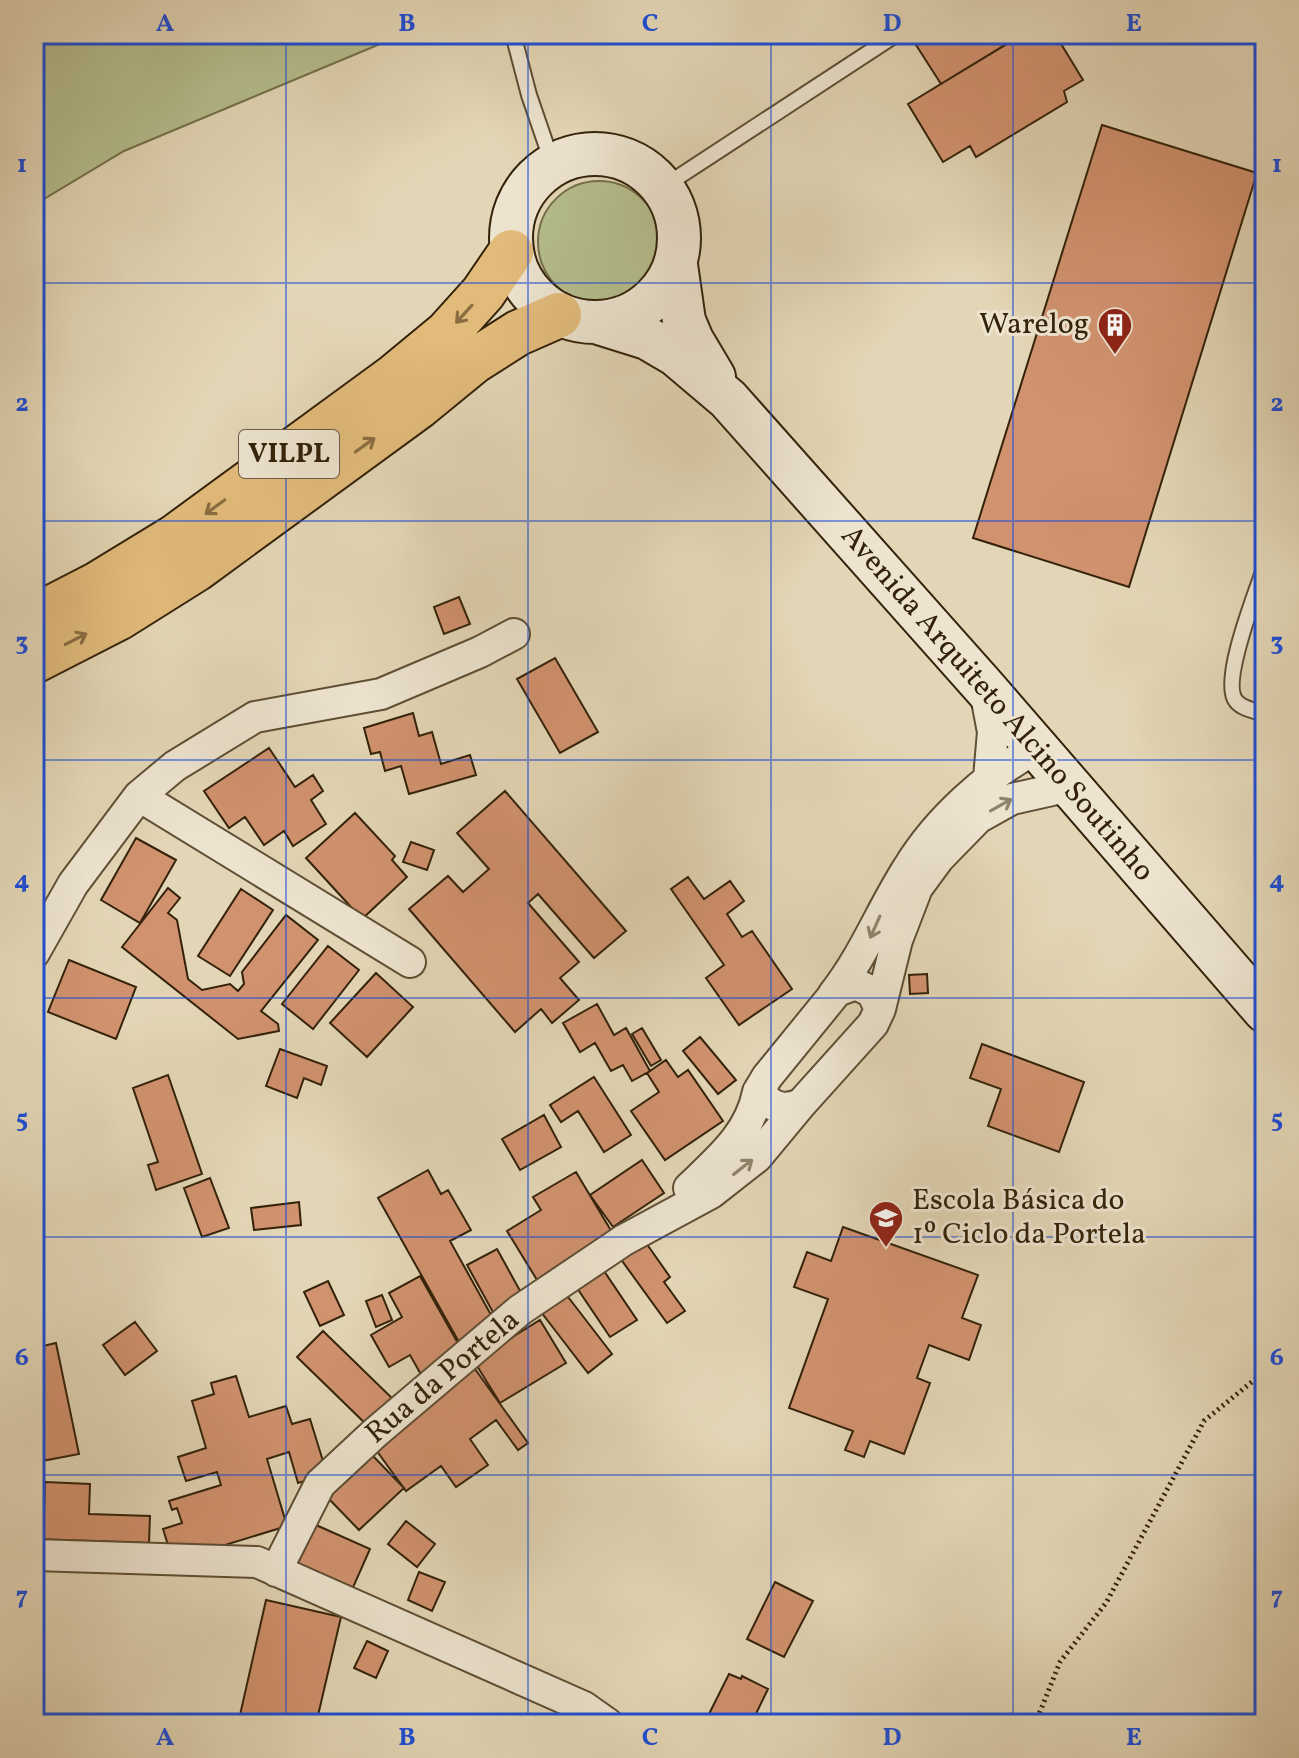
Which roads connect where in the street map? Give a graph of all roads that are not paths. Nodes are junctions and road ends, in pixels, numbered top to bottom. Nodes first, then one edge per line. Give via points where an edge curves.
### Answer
1 (513, 34) edge
2 (897, 34) edge
3 (553, 165) junction
4 (663, 187) junction
5 (511, 252) junction
6 (676, 265) junction
7 (579, 319) junction
8 (728, 399) junction
9 (1265, 566) edge
10 (34, 617) edge
11 (514, 634) dead end
12 (34, 661) edge
13 (985, 688) junction
14 (1265, 714) edge
15 (1037, 748) junction
16 (989, 778) junction
17 (1070, 786) junction
18 (139, 796) junction
19 (34, 953) edge
20 (410, 962) dead end
21 (822, 1009) junction
22 (880, 1009) junction
23 (1265, 1011) edge
24 (758, 1092) junction
25 (801, 1104) junction
26 (653, 1222) junction
27 (34, 1555) edge
28 (276, 1571) junction
29 (608, 1724) edge

1 - 3 lane
2 - 4 lane
3 - 4 main road via 592,153 612,155 632,162
3 - 5 main road via 523,193 510,231
4 - 6 main road via 679,225
5 - 7 main road via 517,272 542,304
5 -> 10 highway, VILPL via 447,333 395,376 175,537
6 - 7 main road via 658,294 632,314
6 - 8 main road, Avenida Arquiteto Alcino Soutinho via 688,331
7 - 8 main road, Avenida Arquiteto Alcino Soutinho via 647,338
12 -> 7 highway, VILPL via 118,618 196,569 518,333
8 - 13 main road, Avenida Arquiteto Alcino Soutinho
9 - 14 lane via 1231,686 1235,700
11 - 18 street via 381,694 255,717 175,766
13 - 15 main road, Avenida Arquiteto Alcino Soutinho
13 - 16 street via 993,732
15 - 16 street, Rua da Portela
15 - 17 main road, Avenida Arquiteto Alcino Soutinho
16 -> 21 street, Rua da Portela via 909,866 855,967
22 -> 17 street, Rua da Portela via 917,888 939,858 978,818 1012,799
17 - 23 main road, Avenida Arquiteto Alcino Soutinho
18 - 19 street via 73,884
18 - 20 street
21 - 22 street, Rua da Portela via 837,991 856,984 872,992
21 - 24 street, Rua da Portela
22 - 25 street, Rua da Portela via 873,1024
24 - 25 street via 771,1105 788,1110
24 - 26 street, Rua da Portela via 750,1121 731,1148
26 -> 25 street, Rua da Portela via 711,1193 757,1157
26 - 28 street, Rua da Portela via 520,1310 376,1432 320,1484
27 - 28 street via 257,1562
28 - 29 street via 584,1707

